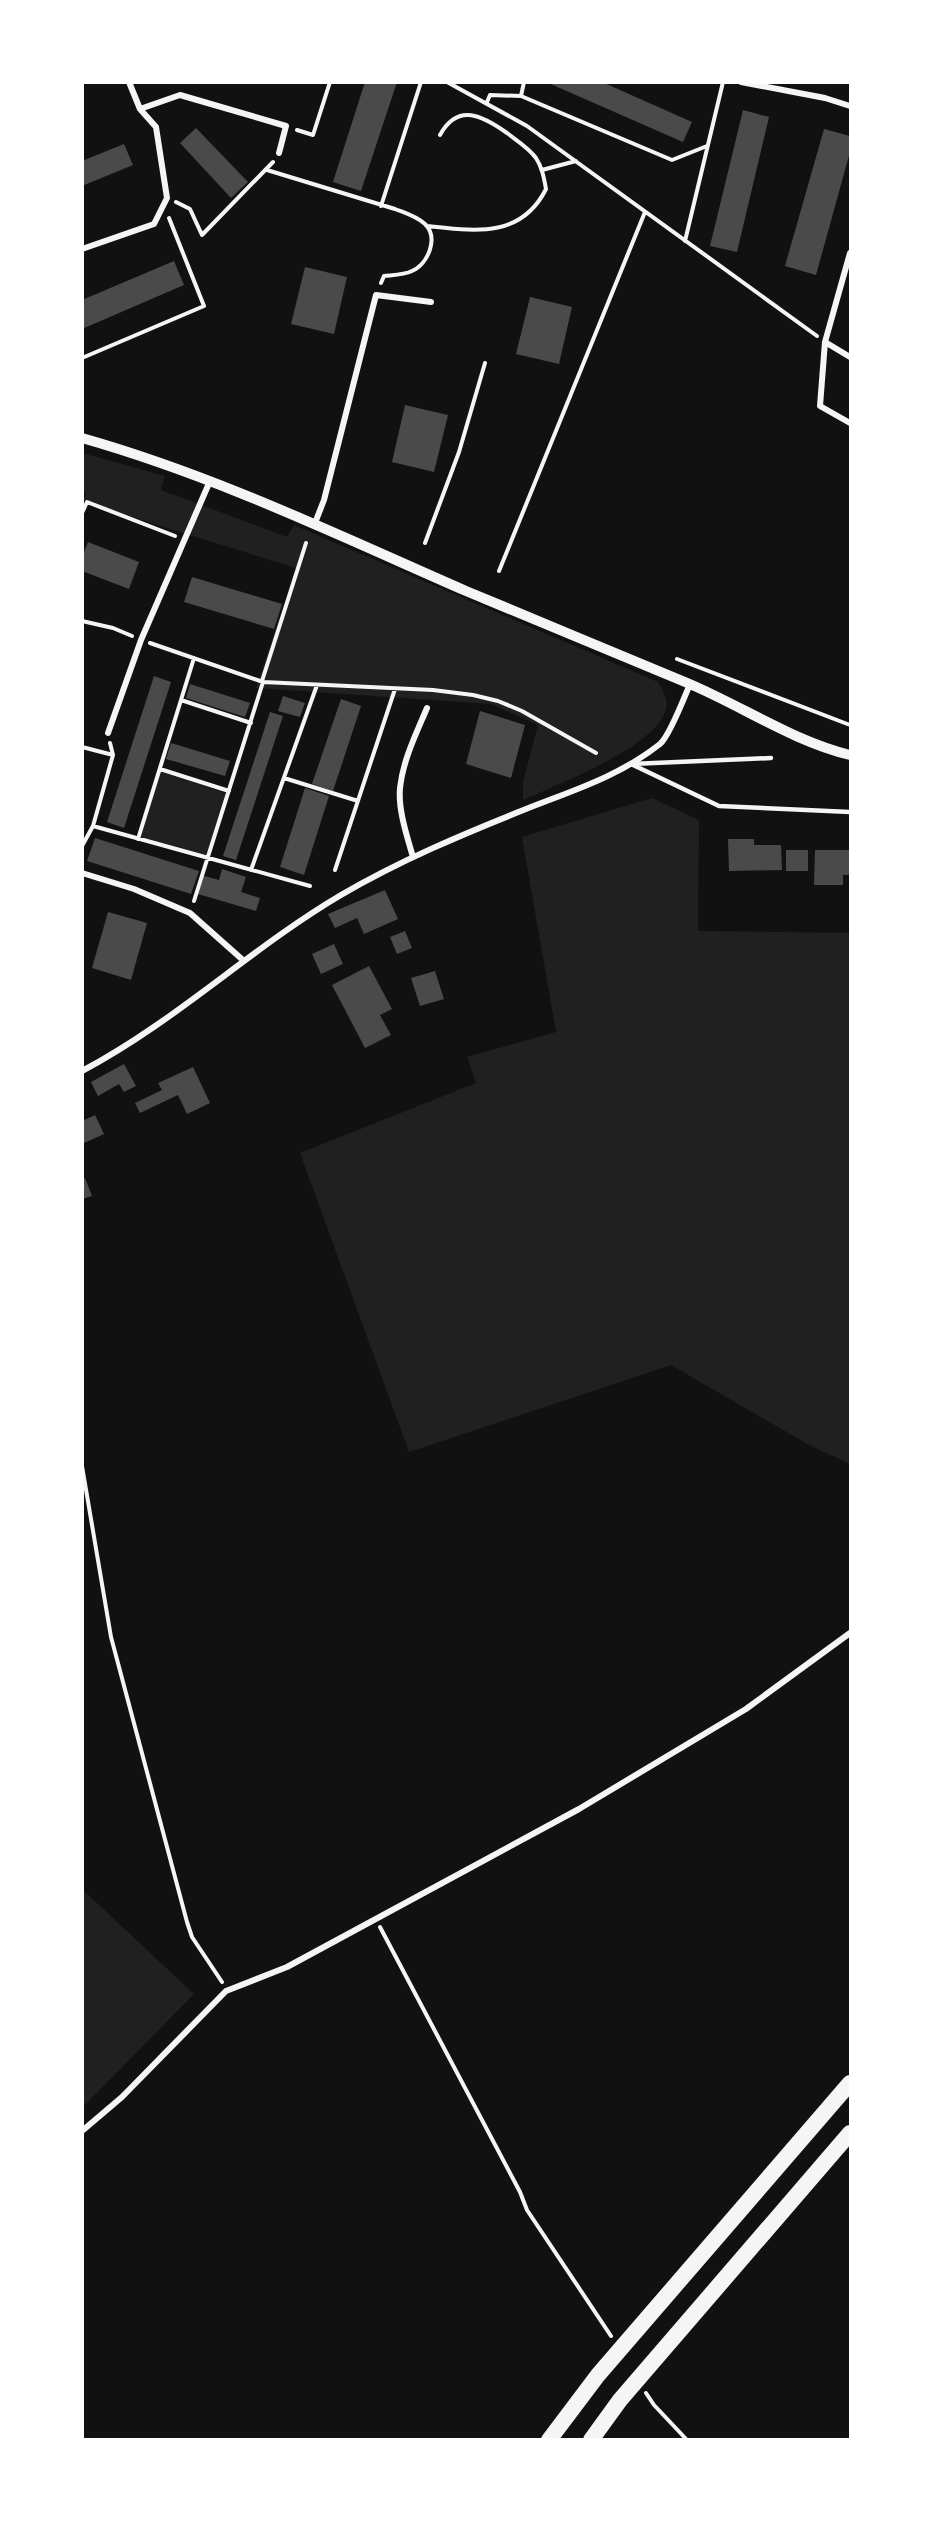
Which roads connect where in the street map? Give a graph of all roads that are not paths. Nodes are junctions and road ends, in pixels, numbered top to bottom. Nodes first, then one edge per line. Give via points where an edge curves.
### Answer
1 (129, 82) edge
2 (741, 82) edge
3 (850, 106) edge
4 (140, 109) junction
5 (279, 153) road end
6 (82, 249) edge
7 (850, 253) edge
8 (431, 302) dead end
9 (825, 342) junction
10 (850, 357) edge
11 (850, 423) edge
12 (82, 438) edge
13 (210, 480) junction
14 (315, 523) junction
15 (690, 684) junction
16 (427, 708) dead end
17 (108, 733) road end
18 (850, 755) edge
19 (771, 758) dead end
20 (631, 764) junction
21 (850, 812) edge
22 (413, 857) junction
23 (82, 873) edge
24 (244, 961) junction
25 (82, 1071) edge
26 (850, 1633) edge
27 (850, 2083) edge
28 (82, 2131) edge
29 (850, 2133) edge
30 (549, 2439) edge
31 (591, 2439) edge

1 - 4 street
2 - 3 street
4 - 5 street via 180,95 286,126
4 - 6 street via 156,127 167,198 154,224
7 - 9 street
8 - 14 street via 376,295
9 - 10 street
9 - 11 street via 820,406
12 - 13 street
13 - 14 street
13 - 17 street via 141,640
14 - 15 street
15 - 18 street via 823,748
15 - 20 street via 663,742
16 - 22 street via 409,749 400,790
19 - 20 lane
20 - 21 lane via 719,806
20 - 22 street via 594,784
22 - 24 street via 342,895
23 - 24 street via 189,913
24 - 25 street via 119,1052
26 - 28 street via 746,1709 579,1809 287,1967 226,1991 122,2097
27 - 30 highway via 620,2350
29 - 31 highway

